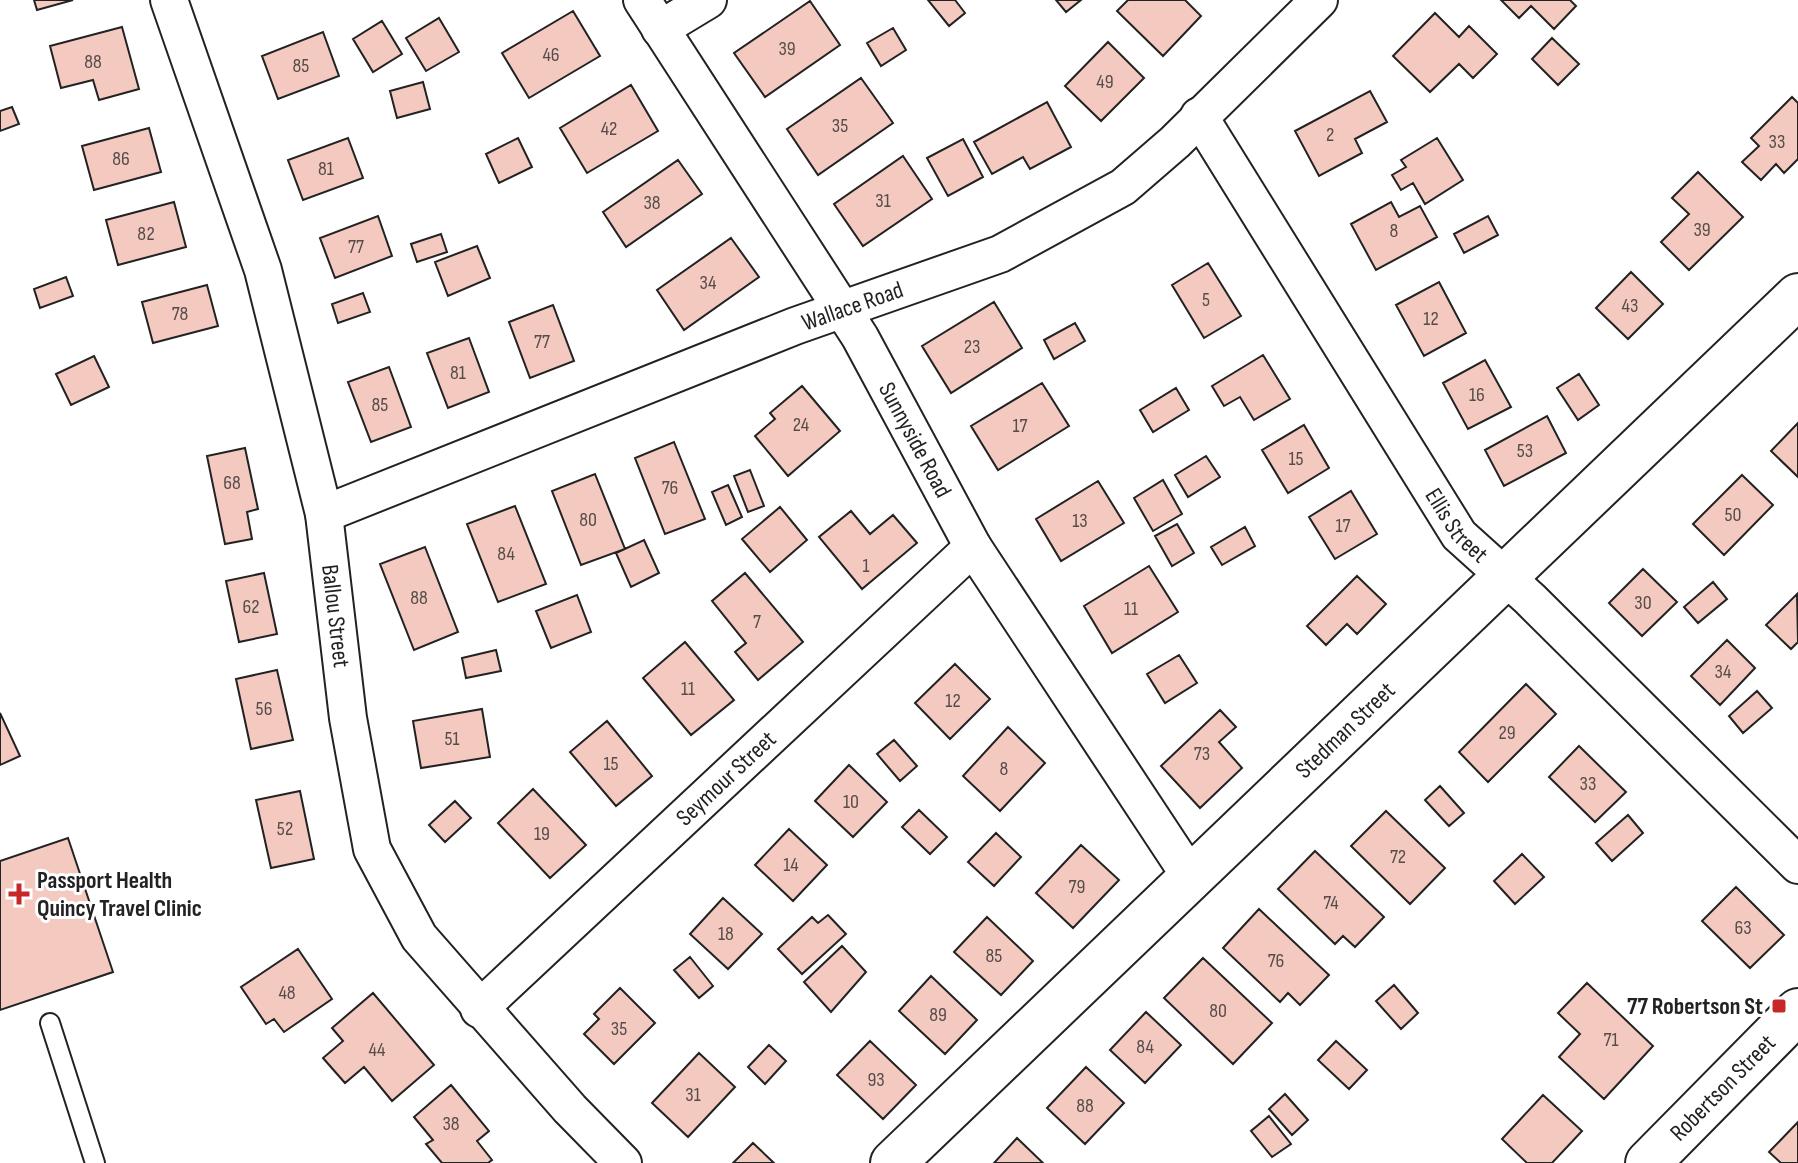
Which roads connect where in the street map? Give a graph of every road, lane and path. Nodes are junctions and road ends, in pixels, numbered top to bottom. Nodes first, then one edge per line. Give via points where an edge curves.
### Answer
1 (169, 0) edge
2 (708, 0) edge
3 (1319, 0) edge
4 (651, 14) edge
5 (1199, 116) junction
6 (1798, 296) edge
7 (844, 311) junction
8 (324, 514) junction
9 (973, 547) junction
10 (1506, 576) junction
11 (1798, 865) edge
12 (1190, 876) junction
13 (479, 1009) junction
14 (1798, 1011) edge
15 (50, 1023) dead end
16 (95, 1163) edge
17 (623, 1163) edge
18 (893, 1163) edge
19 (1648, 1163) edge

1 - 8 street, Ballou Street via 263,270
2 - 4 street
3 - 5 street, Wallace Road
4 - 7 street, Sunnyside Road
5 - 7 street, Wallace Road via 1123,187 1000,254
5 - 10 street, Ellis Street via 1459,535
6 - 10 main road, Stedman Street
7 - 8 street, Wallace Road
7 - 9 street, Sunnyside Road
8 - 13 street, Ballou Street via 348,718 372,849 419,937
9 - 12 street, Sunnyside Road
9 - 13 street, Seymour Street
10 - 11 street, Ellis Street
10 - 12 main road, Stedman Street
12 - 18 main road, Stedman Street
13 - 17 street, Ballou Street
14 - 19 main road, Robertson Street
15 - 16 lane

